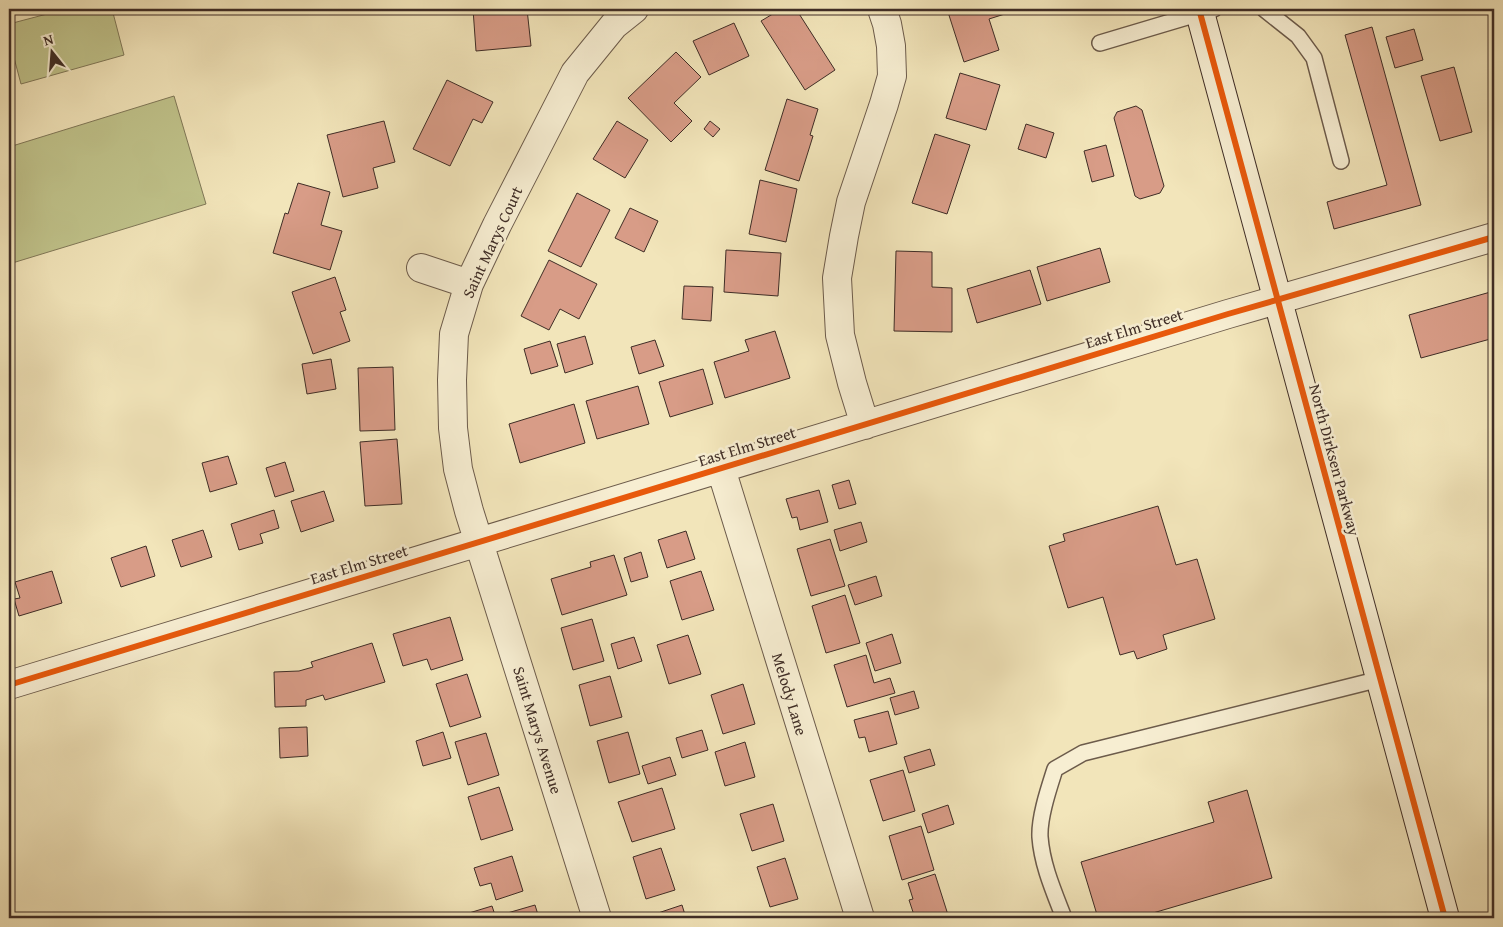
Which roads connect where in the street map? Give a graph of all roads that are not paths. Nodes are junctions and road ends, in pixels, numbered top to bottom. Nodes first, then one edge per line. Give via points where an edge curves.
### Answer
1 (882, 9) edge
2 (1264, 9) edge
3 (1204, 10) edge
4 (616, 14) edge
5 (1100, 42) dead end
6 (1341, 161) dead end
7 (1494, 237) edge
8 (421, 268) dead end
9 (469, 284) junction
10 (1278, 300) junction
11 (865, 424) junction
12 (721, 469) junction
13 (479, 542) junction
14 (1380, 679) junction
15 (9, 684) edge
16 (597, 918) edge
17 (860, 918) edge
18 (1064, 918) edge
19 (1445, 918) edge

1 - 11 street via 892,46 892,76 851,202 837,278 840,335
2 - 6 lane via 1298,36 1314,58
3 - 5 lane
3 - 10 street, North Dirksen Parkway
4 - 9 street, Saint Marys Court via 575,73
7 - 10 street, East Elm Street
8 - 9 street
9 - 13 street, Saint Marys Court via 454,334 453,428 458,470
10 - 11 street, East Elm Street
10 - 14 street, North Dirksen Parkway
11 - 12 street, East Elm Street
12 - 13 street, East Elm Street
12 - 17 street, Melody Lane
13 - 15 street, East Elm Street
13 - 16 street, Saint Marys Avenue
14 - 18 lane via 1083,752 1055,769 1046,797 1040,836 1047,875
14 - 19 street, North Dirksen Parkway

